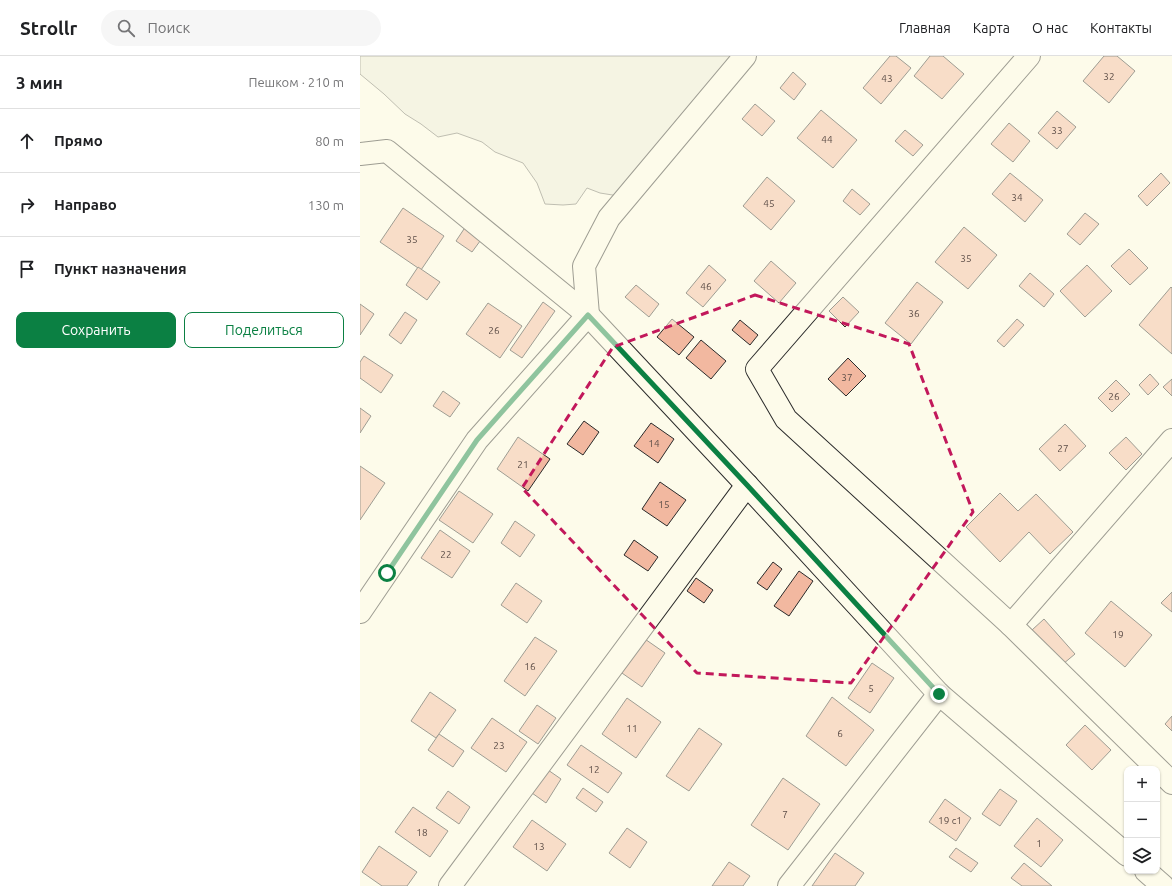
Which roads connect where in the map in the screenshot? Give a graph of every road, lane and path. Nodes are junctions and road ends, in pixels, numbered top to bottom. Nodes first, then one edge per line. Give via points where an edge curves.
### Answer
1 (745, 56) edge
2 (1029, 56) edge
3 (360, 154) edge
4 (588, 315) junction
5 (1172, 440) edge
6 (747, 485) junction
7 (360, 612) edge
8 (1010, 625) junction
9 (939, 694) junction
10 (1172, 783) edge
11 (1124, 852) edge
12 (1149, 874) edge
13 (450, 886) edge
14 (789, 886) edge
15 (1163, 886) edge

1 - 4 street via 609,218 584,266
2 - 8 street via 757,369 786,419
3 - 4 street via 387,151
4 - 6 street
4 - 7 street via 477,440
5 - 8 street
6 - 9 street
6 - 13 street
8 - 10 street
9 - 11 street
9 - 14 street
12 - 15 street

